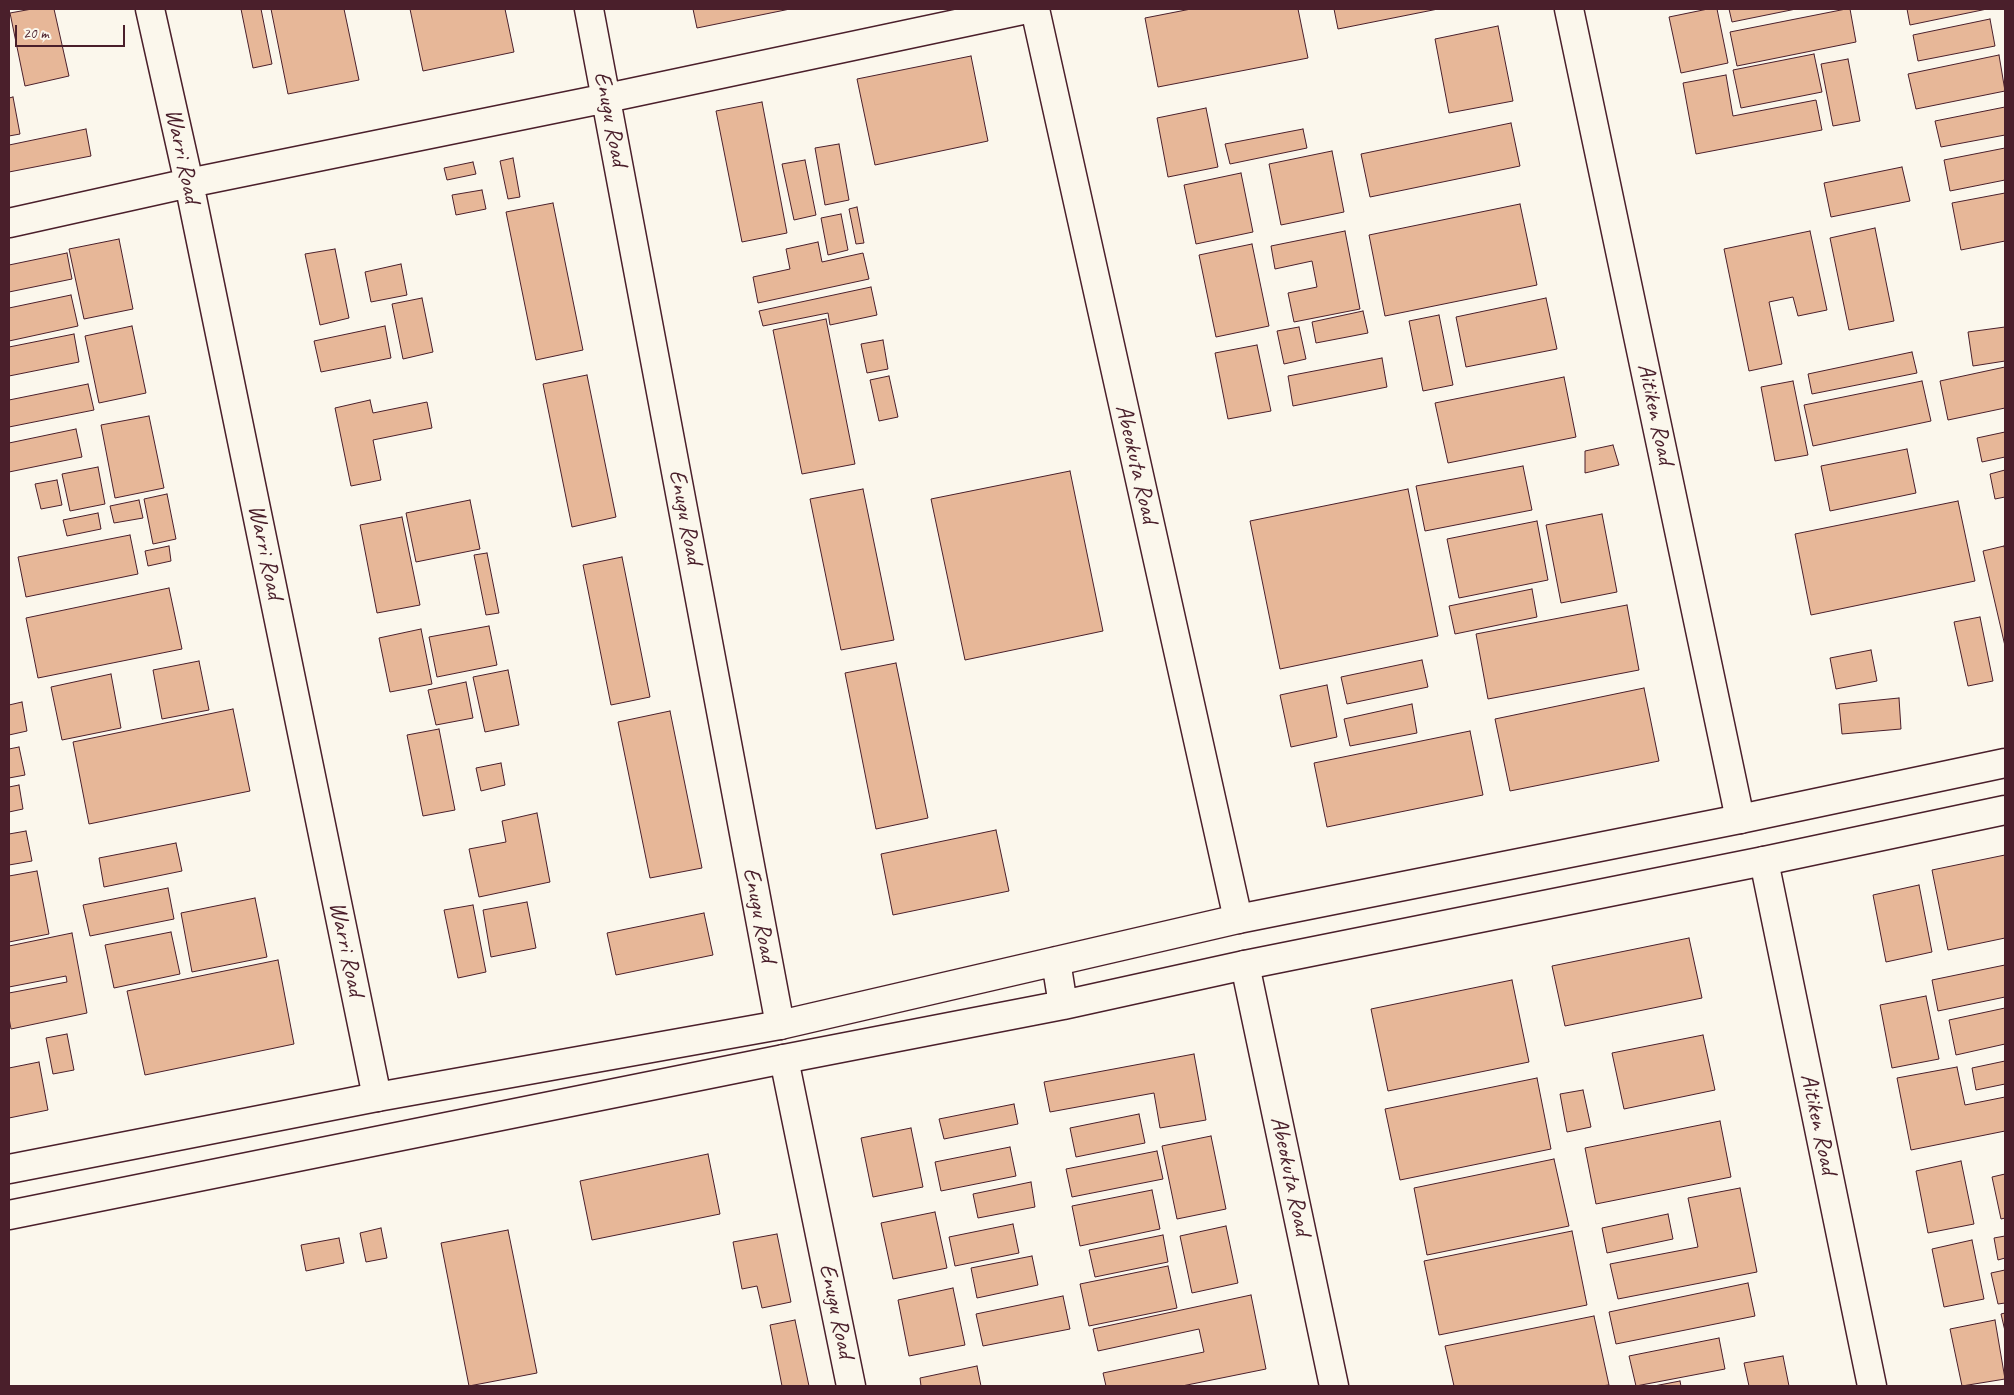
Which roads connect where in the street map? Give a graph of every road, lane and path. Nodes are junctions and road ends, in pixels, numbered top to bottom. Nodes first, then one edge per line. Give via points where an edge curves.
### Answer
1 (150, 9) edge
2 (589, 9) edge
3 (1027, 9) edge
4 (1035, 9) edge
5 (1570, 9) edge
6 (606, 98) junction
7 (188, 183) junction
8 (9, 223) edge
9 (2005, 763) edge
10 (2005, 810) edge
11 (1740, 819) junction
12 (1764, 861) junction
13 (1238, 919) junction
14 (1056, 961) junction
15 (1245, 965) junction
16 (1063, 1005) junction
17 (780, 1025) junction
18 (784, 1059) junction
19 (377, 1097) junction
20 (9, 1169) edge
21 (9, 1215) edge
22 (851, 1386) edge
23 (1334, 1386) edge
24 (1872, 1386) edge

1 - 7 main road, Warri Road
2 - 6 main road, Enugu Road
3 - 6 main road
4 - 13 main road, Abeokuta Road
5 - 11 main road, Aitiken Road
6 - 7 main road
6 - 17 main road, Enugu Road
7 - 8 main road
7 - 19 main road, Warri Road
9 - 11 main road
10 - 12 main road
11 - 13 main road
12 - 15 main road
12 - 24 main road, Aitiken Road
13 - 14 main road
14 - 16 main road
14 - 17 main road
15 - 16 main road
15 - 23 main road, Abeokuta Road
16 - 18 main road
17 - 19 main road
18 - 21 main road
18 - 22 main road, Enugu Road
19 - 20 main road

